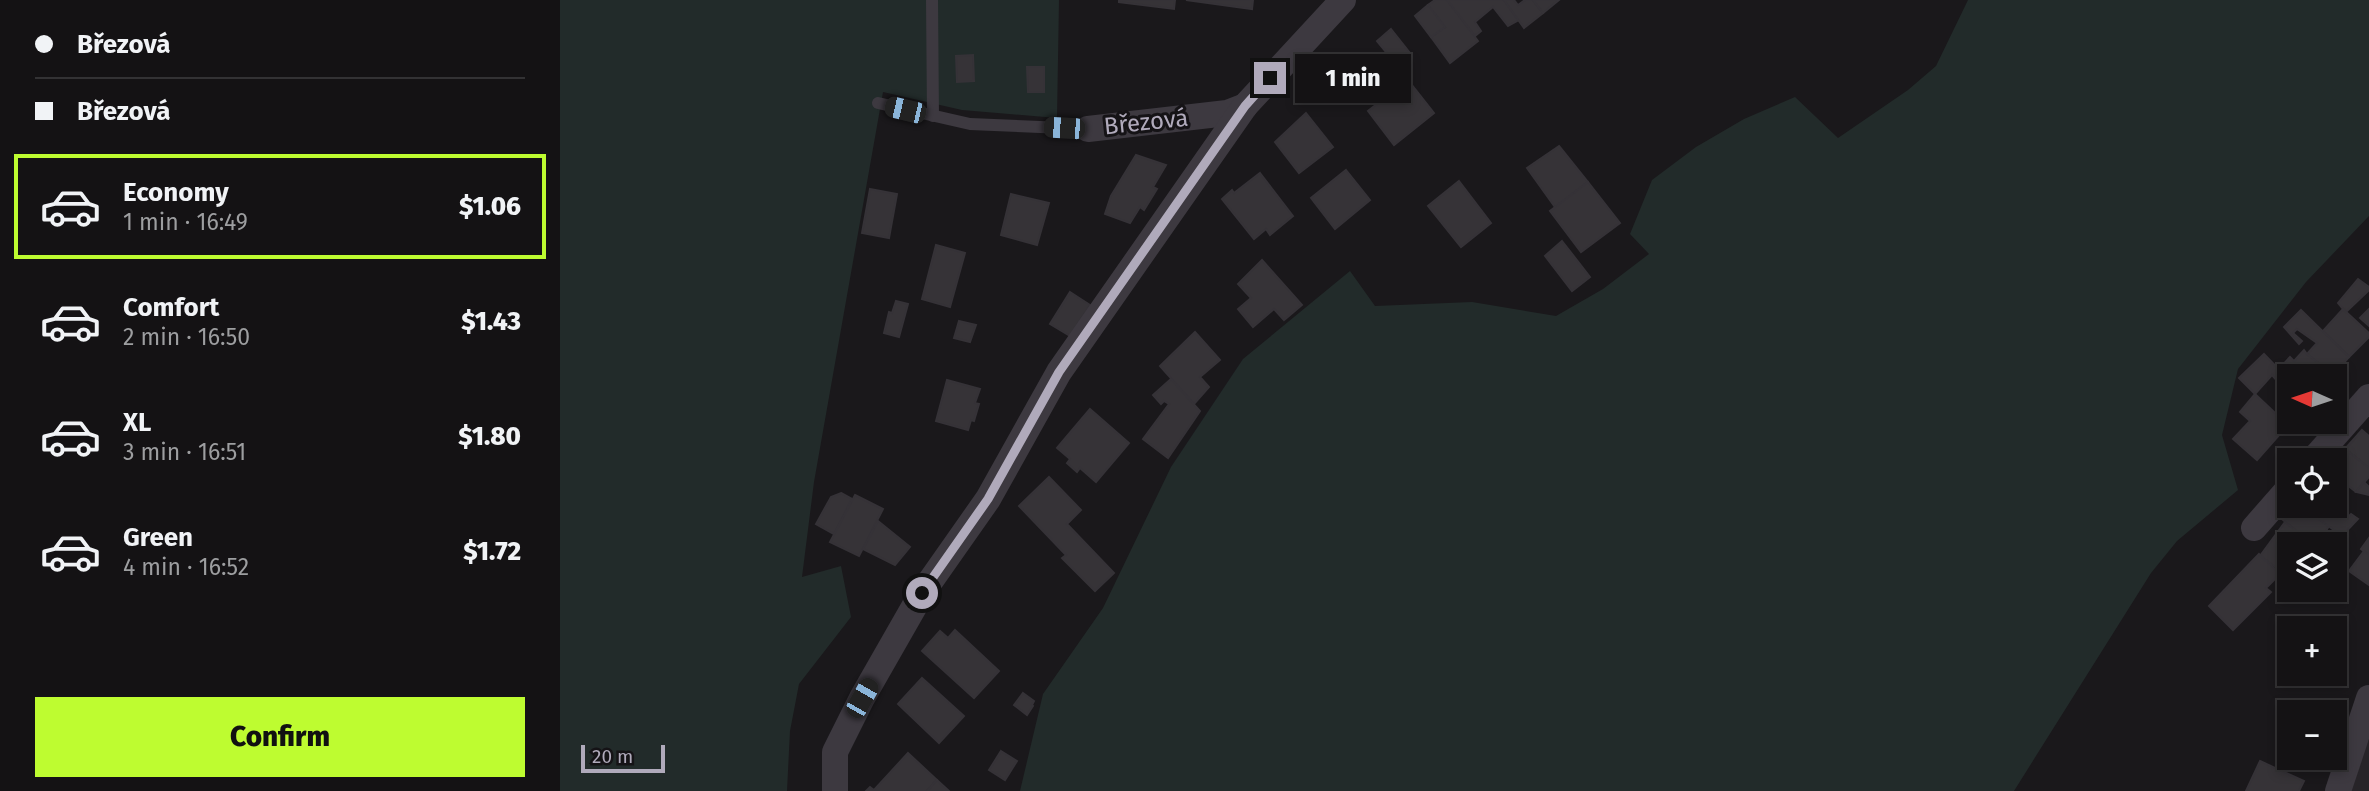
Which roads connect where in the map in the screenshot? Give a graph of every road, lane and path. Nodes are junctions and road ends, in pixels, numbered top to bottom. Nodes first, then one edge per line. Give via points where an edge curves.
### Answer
1 (932, 0) edge
2 (1343, 0) edge
3 (878, 103) dead end
4 (1245, 106) junction
5 (933, 116) junction
6 (1088, 129) joint
7 (2369, 397) edge
8 (2324, 448) edge
9 (2277, 502) edge
10 (2254, 528) dead end
11 (2369, 698) edge
12 (835, 791) edge
13 (2338, 791) edge

1 - 5 lane
2 - 4 street, Březová
3 - 5 lane
4 - 6 street, Březová via 1227,113
4 - 12 street, Březová via 1059,372 988,499 922,593 835,752
5 - 6 lane via 970,124
7 - 8 street
9 - 10 street
11 - 13 street

